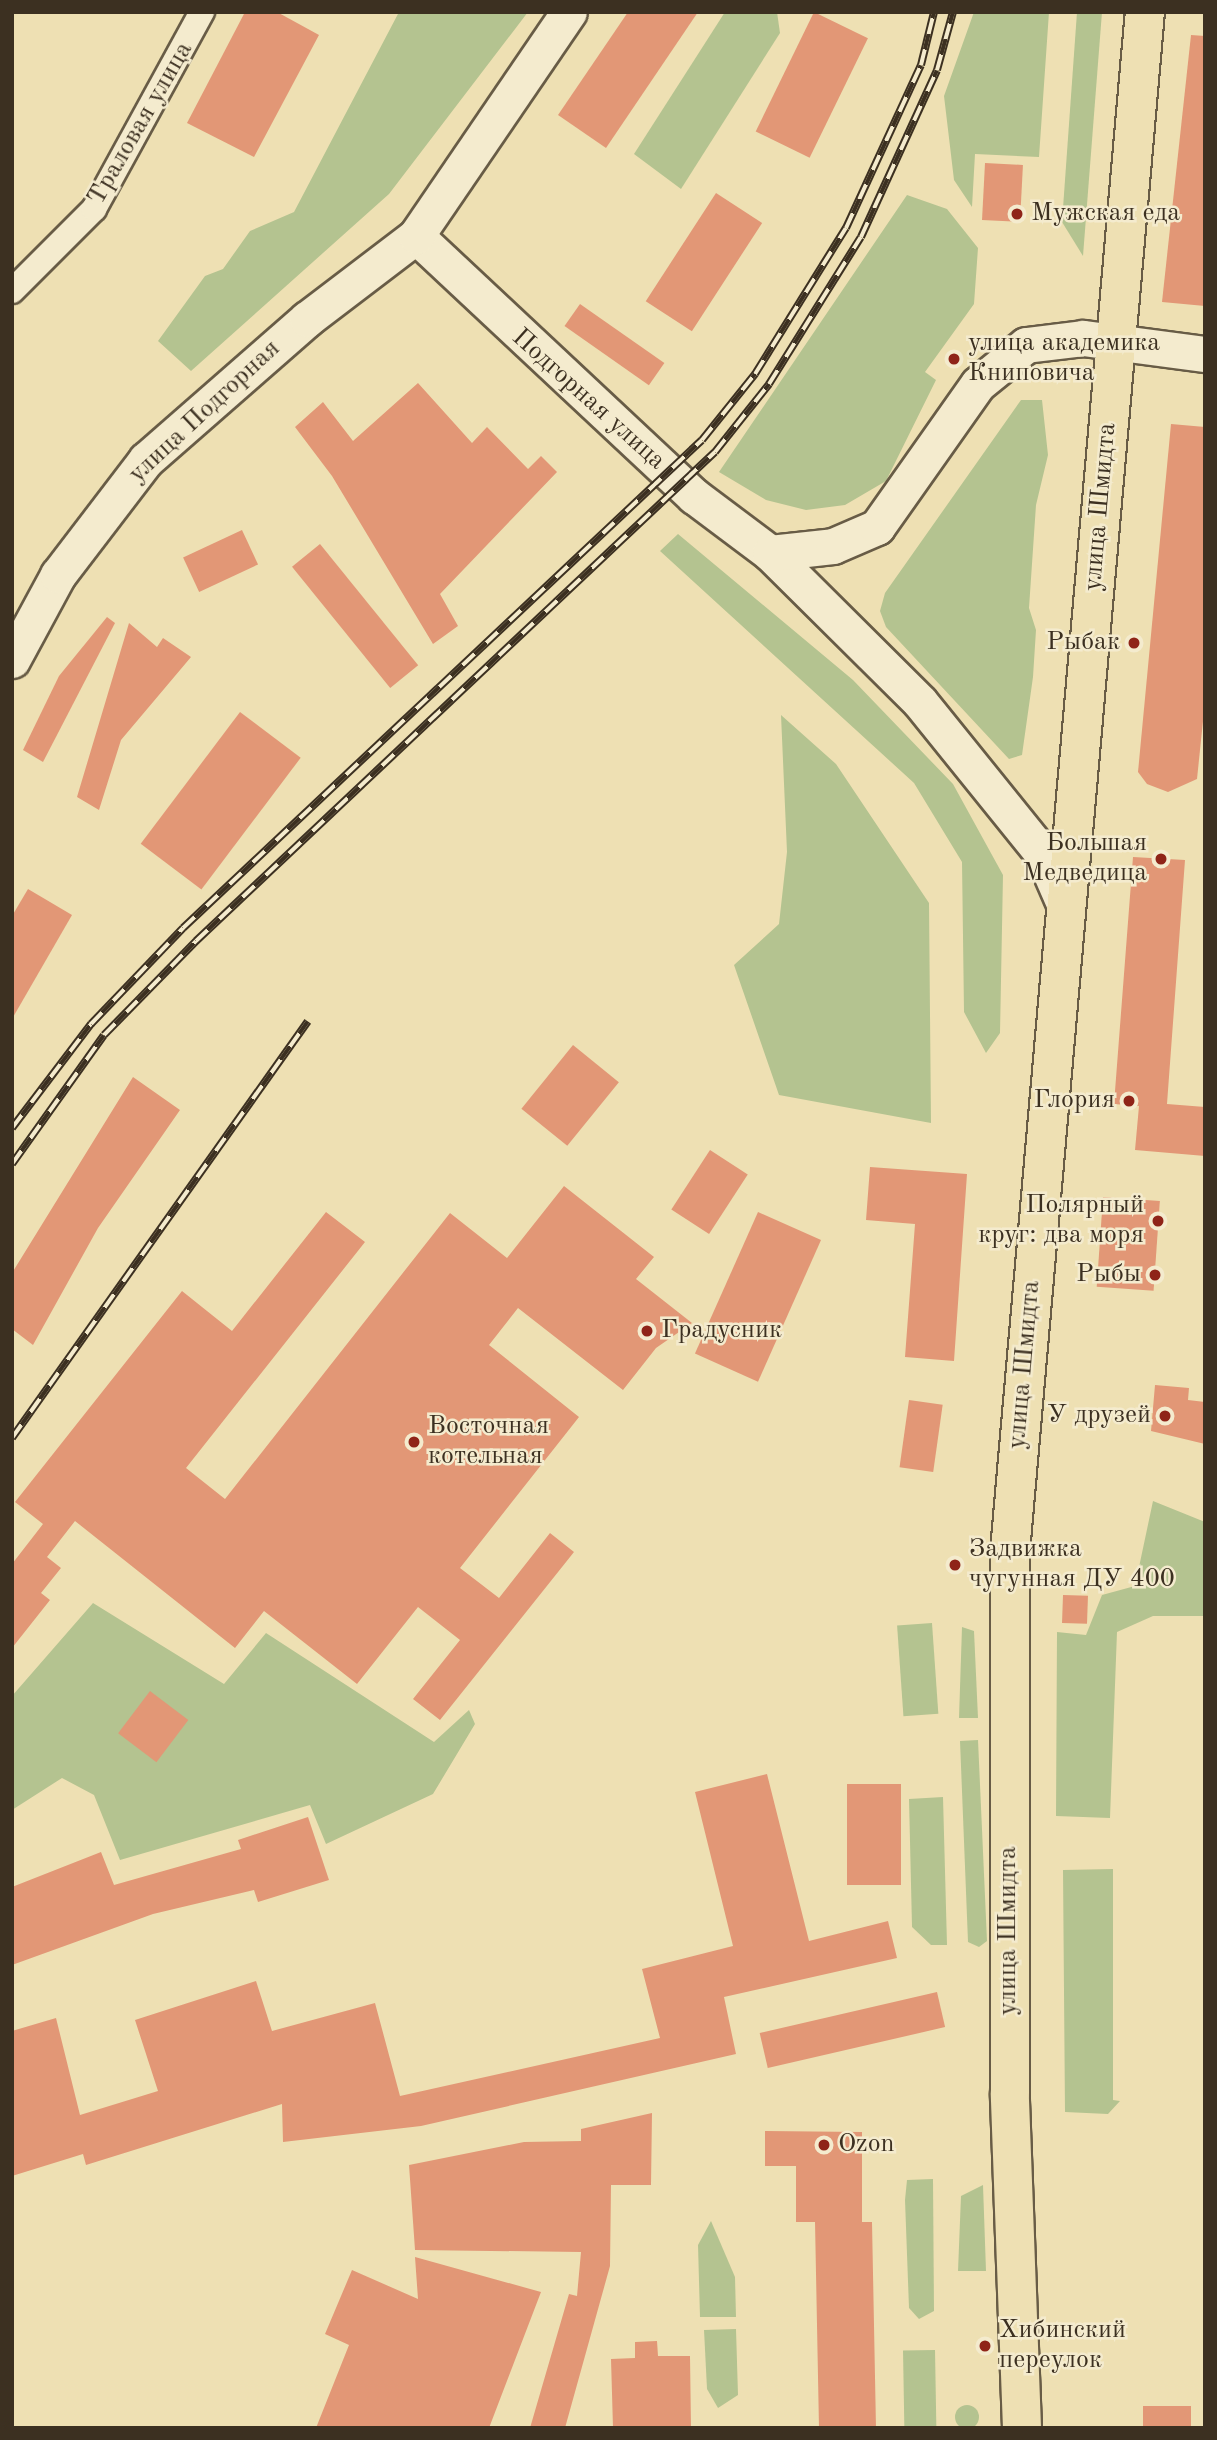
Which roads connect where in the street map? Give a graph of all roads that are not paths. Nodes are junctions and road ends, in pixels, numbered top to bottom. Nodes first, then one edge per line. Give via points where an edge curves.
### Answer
1 (202, 12) edge
2 (569, 12) edge
3 (1144, 12) edge
4 (415, 236) junction
5 (12, 291) edge
6 (1116, 342) junction
7 (1205, 354) edge
8 (770, 553) junction
9 (12, 660) edge
10 (1065, 905) junction
11 (1023, 2428) edge

1 - 5 street, Траловая улица via 94,209
2 - 4 main road
3 - 6 main road, улица Шмидта
4 - 8 main road, Подгорная улица via 694,496
4 - 9 main road, улица Подгорная via 307,319 146,460 58,575
6 - 7 main road
6 - 8 main road via 1058,337 1017,350 978,384 877,527 833,546
6 - 10 main road, улица Шмидта
8 - 10 main road, Подгорная улица via 974,762 1042,853
10 - 11 main road, улица Шмидта via 1010,1551 1010,2092

